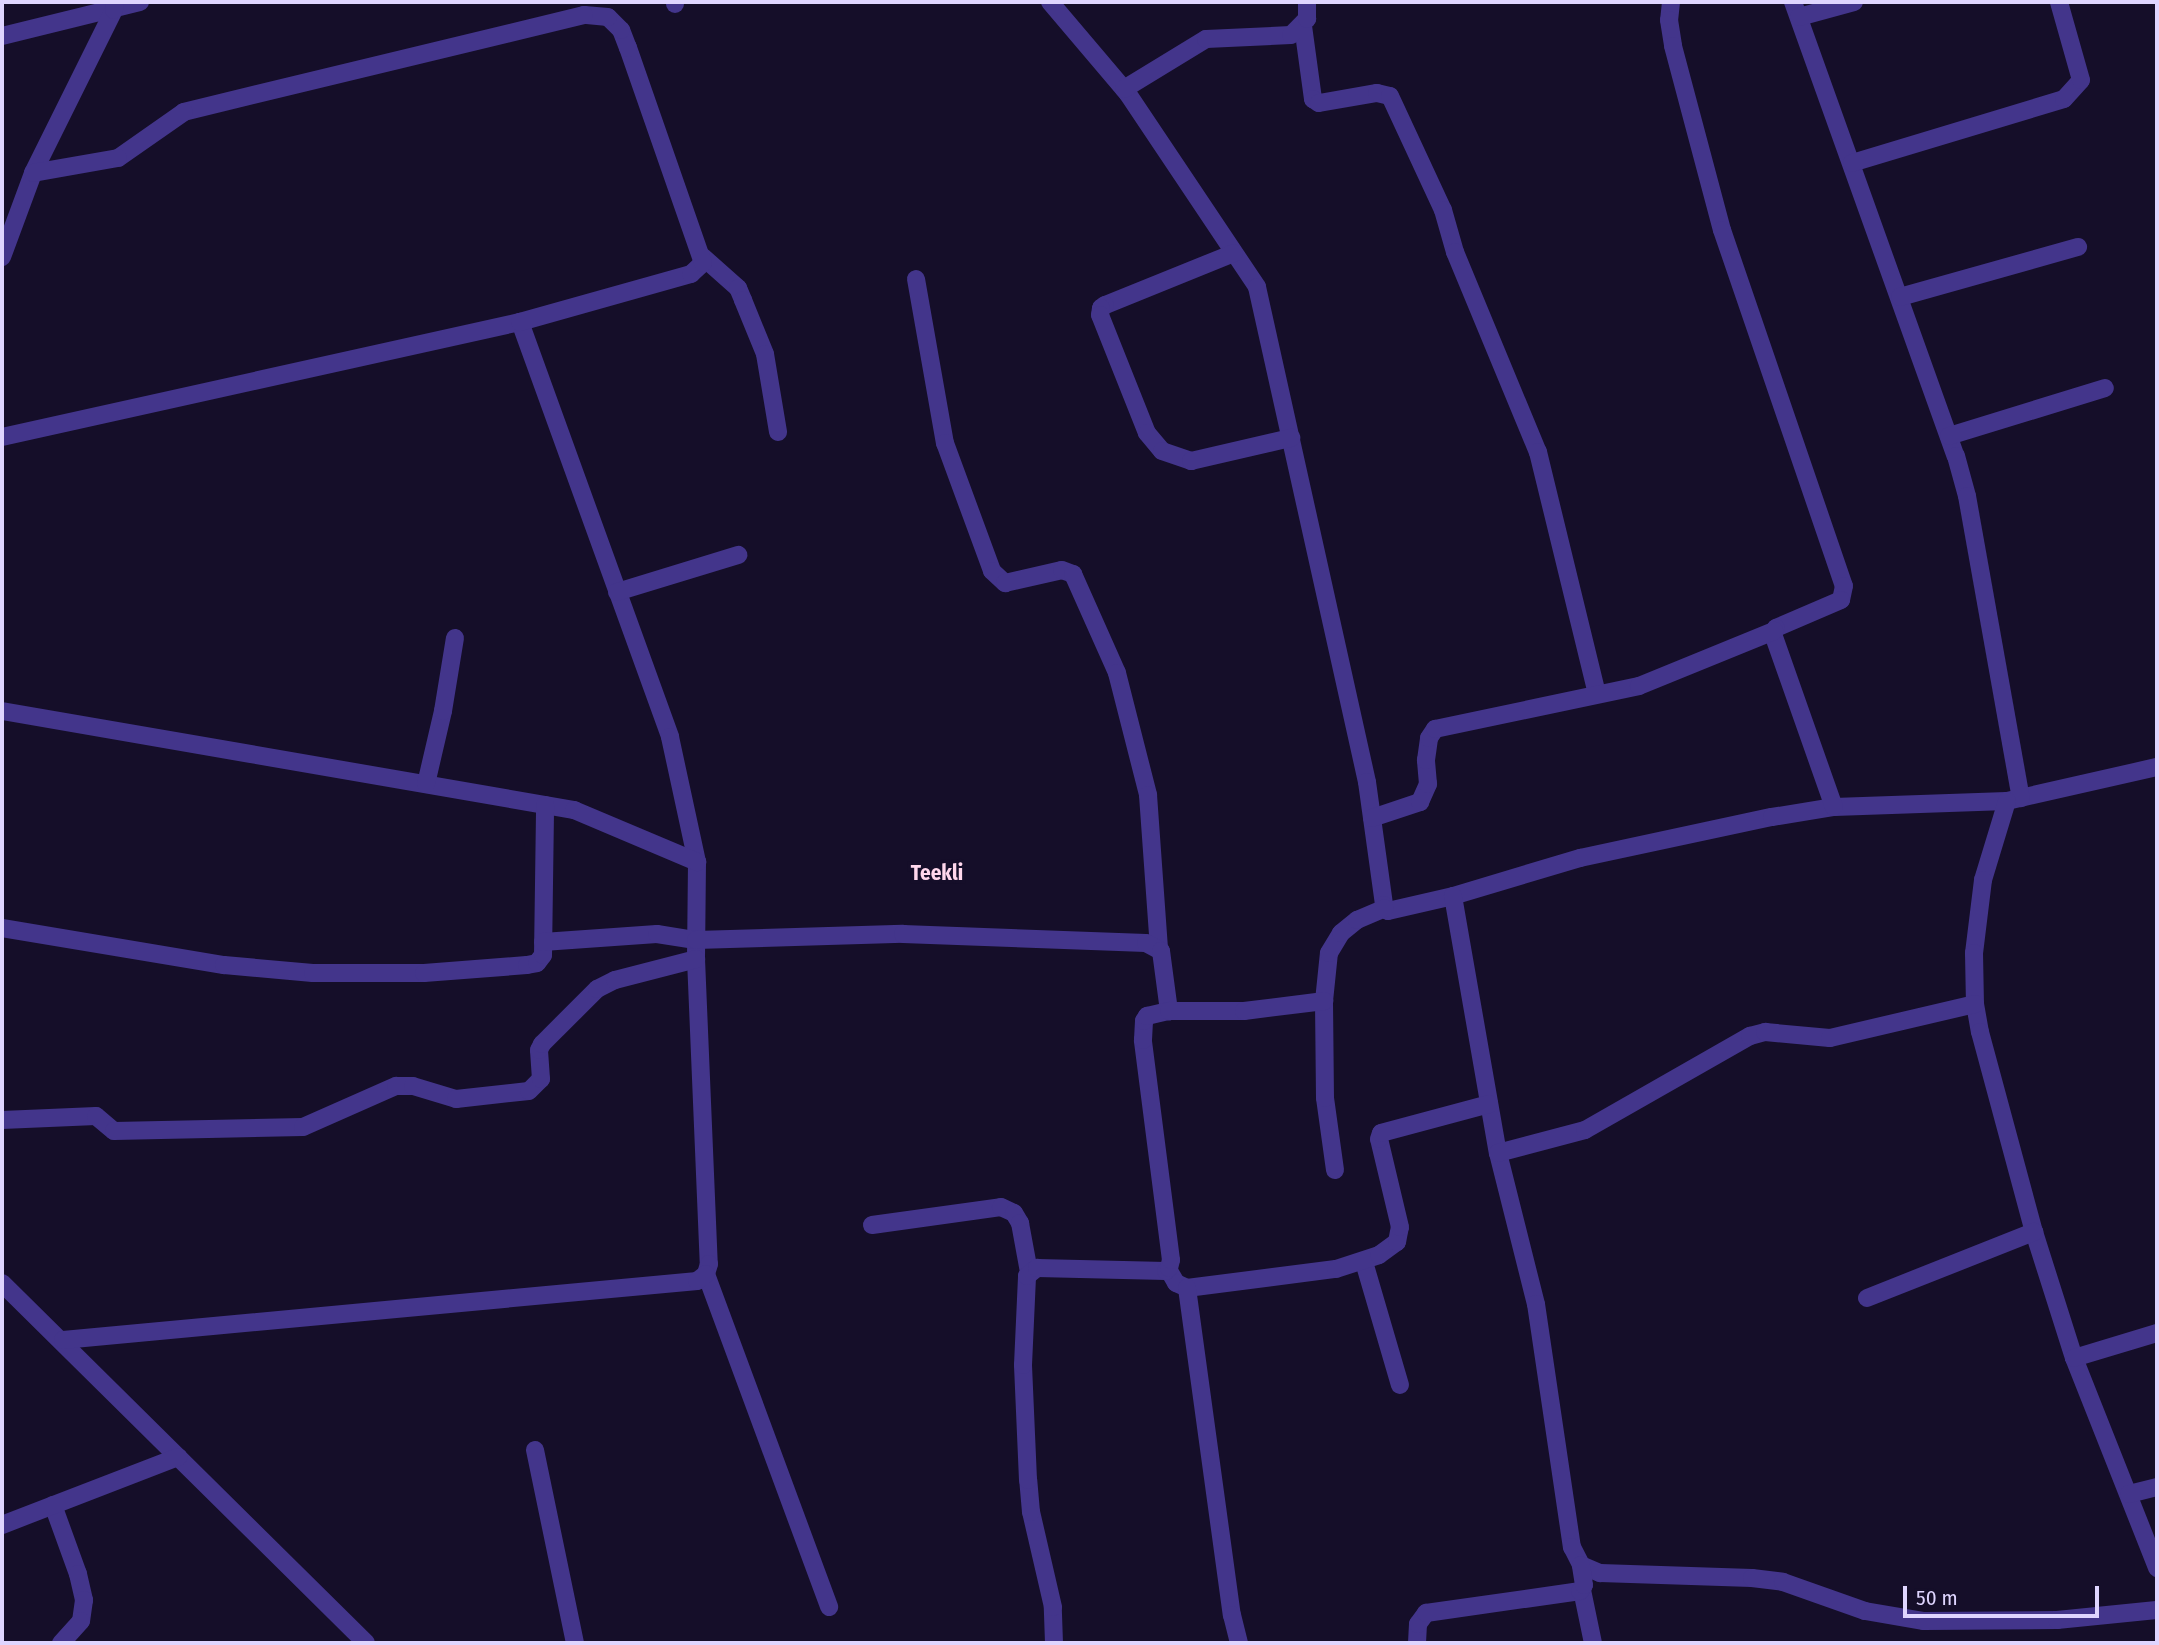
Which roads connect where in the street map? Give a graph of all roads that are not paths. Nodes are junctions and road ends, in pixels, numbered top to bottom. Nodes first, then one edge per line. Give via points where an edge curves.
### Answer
1 (140, 2) edge
2 (1050, 2) edge
3 (1307, 2) edge
4 (1671, 2) edge
5 (1854, 2) edge
6 (2059, 2) edge
7 (115, 6) edge
8 (1796, 9) edge
9 (1303, 26) junction
10 (2, 36) edge
11 (1124, 89) junction
12 (1852, 163) junction
13 (33, 173) junction
14 (2078, 247) dead end
15 (1234, 253) junction
16 (2, 257) edge
17 (703, 257) junction
18 (916, 279) dead end
19 (1900, 297) junction
20 (520, 322) junction
21 (2105, 388) dead end
22 (778, 432) dead end
23 (1950, 436) junction
24 (2, 438) edge
25 (1291, 438) junction
26 (738, 555) dead end
27 (617, 592) junction
28 (1774, 631) junction
29 (454, 638) dead end
30 (1597, 694) junction
31 (2, 711) edge
32 (2156, 774) edge
33 (426, 784) junction
34 (2014, 800) junction
35 (545, 805) junction
36 (1834, 807) junction
37 (1372, 818) junction
38 (697, 862) junction
39 (1452, 897) junction
40 (1385, 908) junction
41 (2, 928) edge
42 (696, 940) junction
43 (543, 943) junction
44 (1159, 947) junction
45 (696, 959) junction
46 (1324, 1001) junction
47 (1975, 1004) junction
48 (1169, 1011) junction
49 (1489, 1104) junction
50 (2, 1120) edge
51 (1498, 1153) junction
52 (1335, 1170) dead end
53 (872, 1225) dead end
54 (2034, 1232) junction
55 (1364, 1262) junction
56 (1168, 1269) junction
57 (1029, 1272) junction
58 (706, 1274) junction
59 (2, 1283) edge
60 (1187, 1288) junction
61 (1867, 1298) dead end
62 (2157, 1333) edge
63 (63, 1340) junction
64 (2074, 1358) junction
65 (1400, 1385) dead end
66 (535, 1450) dead end
67 (178, 1457) junction
68 (2157, 1487) edge
69 (2129, 1494) junction
70 (53, 1505) junction
71 (2, 1525) edge
72 (1581, 1565) junction
73 (2157, 1568) edge
74 (1582, 1590) junction
75 (829, 1607) dead end
76 (2157, 1610) edge
77 (61, 1643) edge
78 (366, 1643) edge
79 (575, 1643) edge
80 (1054, 1643) edge
81 (1239, 1643) edge
82 (1418, 1643) edge
83 (1592, 1643) edge

1 - 7 street
2 - 11 street
3 - 9 street
4 - 28 street via 1673,46 1722,230 1844,586 1841,600
5 - 8 street
6 - 12 street via 2081,80 2064,99
7 - 10 street
7 - 13 street
8 - 12 street
9 - 11 street via 1284,36 1206,39
9 - 30 street via 1313,99 1319,103 1377,93 1390,96 1443,210 1455,251 1538,452
11 - 15 street
12 - 19 street
13 - 16 street
13 - 17 street via 118,158 184,112 584,15 608,17 621,30
14 - 19 street
15 - 25 street via 1257,287
15 - 25 street via 1105,305 1099,312 1147,433 1162,451 1191,461
17 - 20 street via 701,266 691,274
17 - 22 street via 738,288 765,354
18 - 44 street via 946,443 992,571 1005,583 1062,570 1073,574 1117,673 1148,795
19 - 23 street
20 - 24 street
20 - 27 street
21 - 23 street
23 - 34 street via 1967,496
25 - 37 street
26 - 27 street
27 - 38 street via 670,737
28 - 30 street via 1639,686
28 - 36 street
29 - 33 street
30 - 37 street via 1435,729 1426,760 1428,784 1420,802
31 - 33 street
32 - 34 street
33 - 35 street
34 - 36 street
34 - 47 street via 1983,880 1973,953
35 - 38 street via 574,810
35 - 43 street
36 - 39 street via 1580,858
37 - 40 street
38 - 42 street
39 - 40 street via 1392,911
39 - 49 street
40 - 46 street via 1341,933 1329,953
41 - 43 street via 224,965 313,973 425,973 527,965 540,960
42 - 43 street via 657,934
42 - 44 street via 904,934
42 - 45 street
44 - 48 street
45 - 50 street via 597,989 541,1044 541,1079 529,1091 456,1099 414,1086 396,1086 303,1127 114,1131 96,1116
45 - 58 street
46 - 48 street via 1244,1011
46 - 52 street via 1325,1098
47 - 51 street via 1830,1038 1765,1032 1750,1036 1585,1130
47 - 54 street
48 - 56 street via 1147,1016 1143,1041 1171,1260
49 - 51 street
49 - 55 street via 1381,1133 1400,1235 1392,1248
51 - 72 street via 1536,1304 1572,1547
53 - 57 street via 1001,1207 1014,1213 1020,1223
54 - 61 street
54 - 64 street
55 - 60 street
55 - 65 street
56 - 57 street via 1037,1268
56 - 60 street via 1176,1283
57 - 80 street via 1023,1366 1028,1480 1053,1607
58 - 63 street via 697,1281
58 - 75 street
59 - 63 street
60 - 81 street
62 - 64 street
63 - 67 street
64 - 69 street
66 - 79 street
67 - 70 street
67 - 78 street
68 - 69 street
69 - 73 street
70 - 71 street
70 - 77 street via 84,1600 81,1622
72 - 74 street
72 - 76 street via 1600,1573 1783,1582 1865,1611 1924,1621 2046,1620
74 - 82 street via 1426,1613 1418,1624
74 - 83 street

